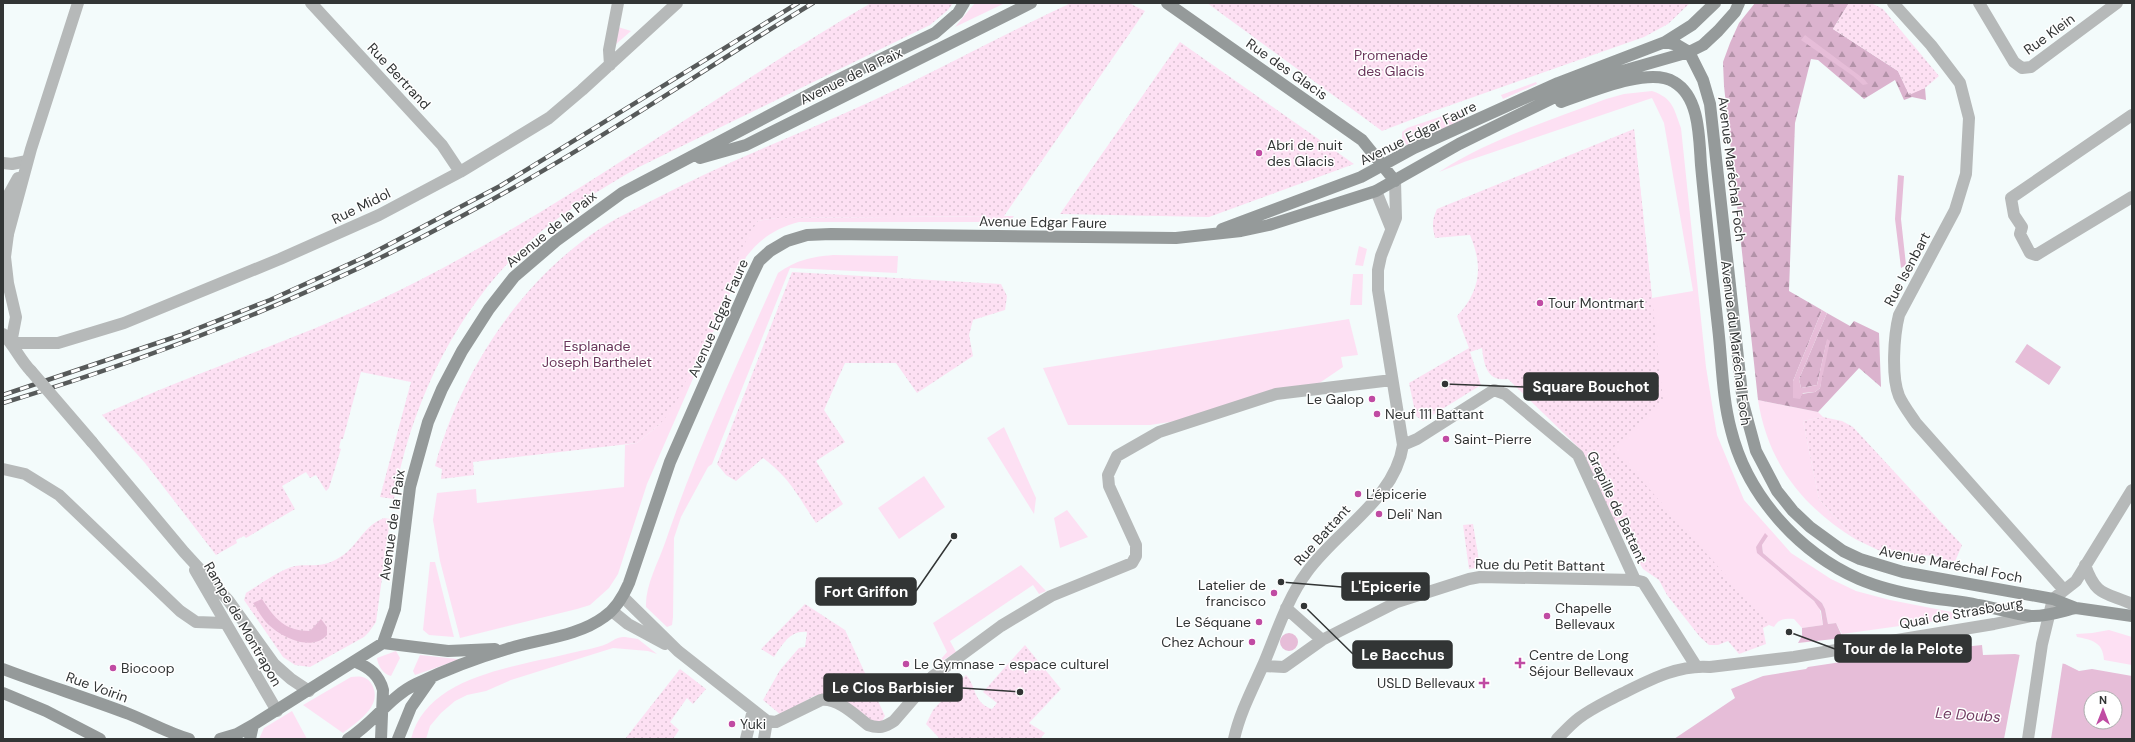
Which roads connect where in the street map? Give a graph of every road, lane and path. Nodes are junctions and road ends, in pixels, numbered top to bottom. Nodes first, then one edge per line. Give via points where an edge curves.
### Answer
1 (78, 3) edge
2 (311, 3) edge
3 (618, 3) edge
4 (677, 3) edge
5 (964, 3) edge
6 (1031, 3) edge
7 (1167, 3) edge
8 (1714, 3) edge
9 (1739, 3) edge
10 (1893, 3) edge
11 (1979, 3) edge
12 (2117, 3) edge
13 (1665, 42) junction
14 (1689, 52) junction
15 (610, 65) junction
16 (1676, 82) joint
17 (2132, 115) edge
18 (1511, 118) junction
19 (27, 161) junction
20 (3, 163) edge
21 (679, 164) junction
22 (1383, 166) junction
23 (460, 172) junction
24 (1395, 181) junction
25 (1376, 191) junction
26 (2132, 197) edge
27 (3, 203) edge
28 (1390, 228) junction
29 (8, 234) junction
30 (1204, 236) junction
31 (6, 340) edge
32 (1392, 380) junction
33 (1403, 446) junction
34 (3, 469) edge
35 (2132, 490) edge
36 (184, 552) junction
37 (2085, 565) junction
38 (1635, 580) junction
39 (2064, 590) junction
40 (623, 597) junction
41 (2053, 600) junction
42 (2132, 604) edge
43 (1286, 608) junction
44 (2076, 608) junction
45 (612, 611) junction
46 (2049, 614) junction
47 (2033, 616) junction
48 (2132, 616) edge
49 (224, 623) junction
50 (1322, 640) junction
51 (383, 643) junction
52 (506, 649) junction
53 (678, 652) junction
54 (356, 662) junction
55 (1263, 666) junction
56 (1696, 666) junction
57 (3, 668) edge
58 (432, 677) junction
59 (309, 691) junction
60 (3, 692) edge
61 (382, 709) junction
62 (277, 710) junction
63 (753, 710) junction
64 (767, 720) junction
65 (253, 725) junction
66 (235, 736) edge
67 (184, 738) edge
68 (100, 739) edge
69 (220, 739) edge
70 (250, 739) edge
71 (348, 739) edge
72 (381, 739) edge
73 (398, 739) edge
74 (746, 739) edge
75 (764, 739) edge
76 (1234, 739) edge
77 (1557, 739) edge
78 (2028, 739) edge

1 - 19 street
2 - 23 street, Rue Bertrand via 442,145
3 - 15 street via 609,50
4 - 15 street, Rue Midol
5 - 21 main road, Avenue de la Paix via 958,13 935,33 827,85
6 - 21 main road, Avenue de la Paix via 746,145
7 - 22 main road, Rue des Glacis via 1362,140
8 - 13 main road via 1692,25
9 - 14 main road, Avenue Edgar Faure via 1735,12 1703,45
10 - 39 street, Rue Isenbart via 1931,45 1960,83 1969,118 1966,174 1948,225 1899,315 1894,363 1899,395 1916,423
11 - 12 street, Rue Klein via 2014,62 2022,68 2031,67
13 - 14 main road
13 - 22 main road, Avenue Edgar Faure via 1558,83 1414,148
14 - 18 main road, Avenue Edgar Faure via 1605,76
14 - 41 main road, Avenue Maréchal Foch via 1705,85 1710,104 1743,403 1756,451 1777,491 1810,527 1842,551 1860,559 1903,572
15 - 23 street, Rue Midol via 549,118
16 - 18 main road, Avenue Edgar Faure via 1662,76 1652,76
16 - 47 main road, Avenue du Maréchal Foch via 1690,101 1698,135 1731,430 1756,491 1774,515 1809,548 1859,579 1903,593
17 - 26 street via 2011,198 2014,215 2022,227 2020,234 2030,253 2036,255
18 - 24 main road, Avenue Edgar Faure
19 - 20 street
19 - 27 street
19 - 29 street
21 - 51 main road, Avenue de la Paix via 650,177 607,203 532,261 514,278 489,309 462,351 428,422 419,450 410,488 395,609
22 - 24 main road, Rue des Glacis
22 - 25 main road
22 - 30 main road, Avenue Edgar Faure via 1361,177
23 - 31 street, Rue Midol via 379,215 287,256 108,328 58,342
24 - 25 main road, Avenue Edgar Faure
24 - 28 street, Rue Battant via 1396,218
25 - 28 street
25 - 30 main road, Avenue Edgar Faure via 1269,225
27 - 29 street
28 - 32 street, Rue Battant via 1378,270 1378,290
29 - 31 street via 5,257 16,317
30 - 40 main road, Avenue Edgar Faure via 1094,238 806,234 770,251 760,261 749,282 670,462
31 - 36 street, Rampe de Montrapon, bridge
32 - 33 street, Rue Battant
32 - 64 street via 1276,394 1159,432 1117,456 1108,475 1109,486 1136,545 1136,556 1132,563 1051,596 1001,626 933,676 894,721 886,726 868,725 828,699 776,722
33 - 38 street, Grapille de Battant via 1494,390 1505,394 1578,454
33 - 43 street, Rue Battant via 1401,461 1394,475 1379,495 1307,572
34 - 49 street via 25,474 59,495 180,611 196,622
35 - 37 street
36 - 49 street, Rampe de Montrapon
36 - 59 street, Rampe de Montrapon via 228,600 277,667
37 - 39 street via 2076,581
37 - 42 street via 2092,583 2098,590
38 - 50 street, Rue du Petit Battant via 1469,579 1396,602
38 - 56 street via 1643,582
39 - 41 street
40 - 45 main road, Avenue Edgar Faure
40 - 53 street
41 - 44 main road, Avenue Maréchal Foch
41 - 46 street
43 - 50 street
43 - 55 street, Rue Battant
44 - 46 main road, Avenue du Maréchal Foch
44 - 48 main road
45 - 52 main road, Avenue Edgar Faure via 579,629
45 - 53 street via 628,624
46 - 47 main road, Avenue du Maréchal Foch
46 - 78 street
47 - 56 street, Quai de Strasbourg via 1794,657 1710,667
49 - 62 street, Rampe de Montrapon
50 - 55 street, Rue du Petit Battant via 1284,667
51 - 52 main road via 448,650
51 - 54 main road
52 - 58 main road
53 - 63 street
54 - 59 main road
54 - 61 main road via 368,667 381,684
55 - 76 street, Rue Battant via 1244,706
56 - 77 street, Quai de Strasbourg via 1676,670 1644,682 1596,707 1579,717
57 - 67 main road, Rue Voirin via 131,715
58 - 61 main road via 403,691
58 - 73 main road via 411,707
59 - 62 main road
60 - 68 main road via 46,710
61 - 71 main road via 365,727
61 - 72 main road
62 - 65 main road
63 - 64 street
63 - 74 street
64 - 75 street
65 - 66 main road
65 - 70 main road
66 - 69 main road

